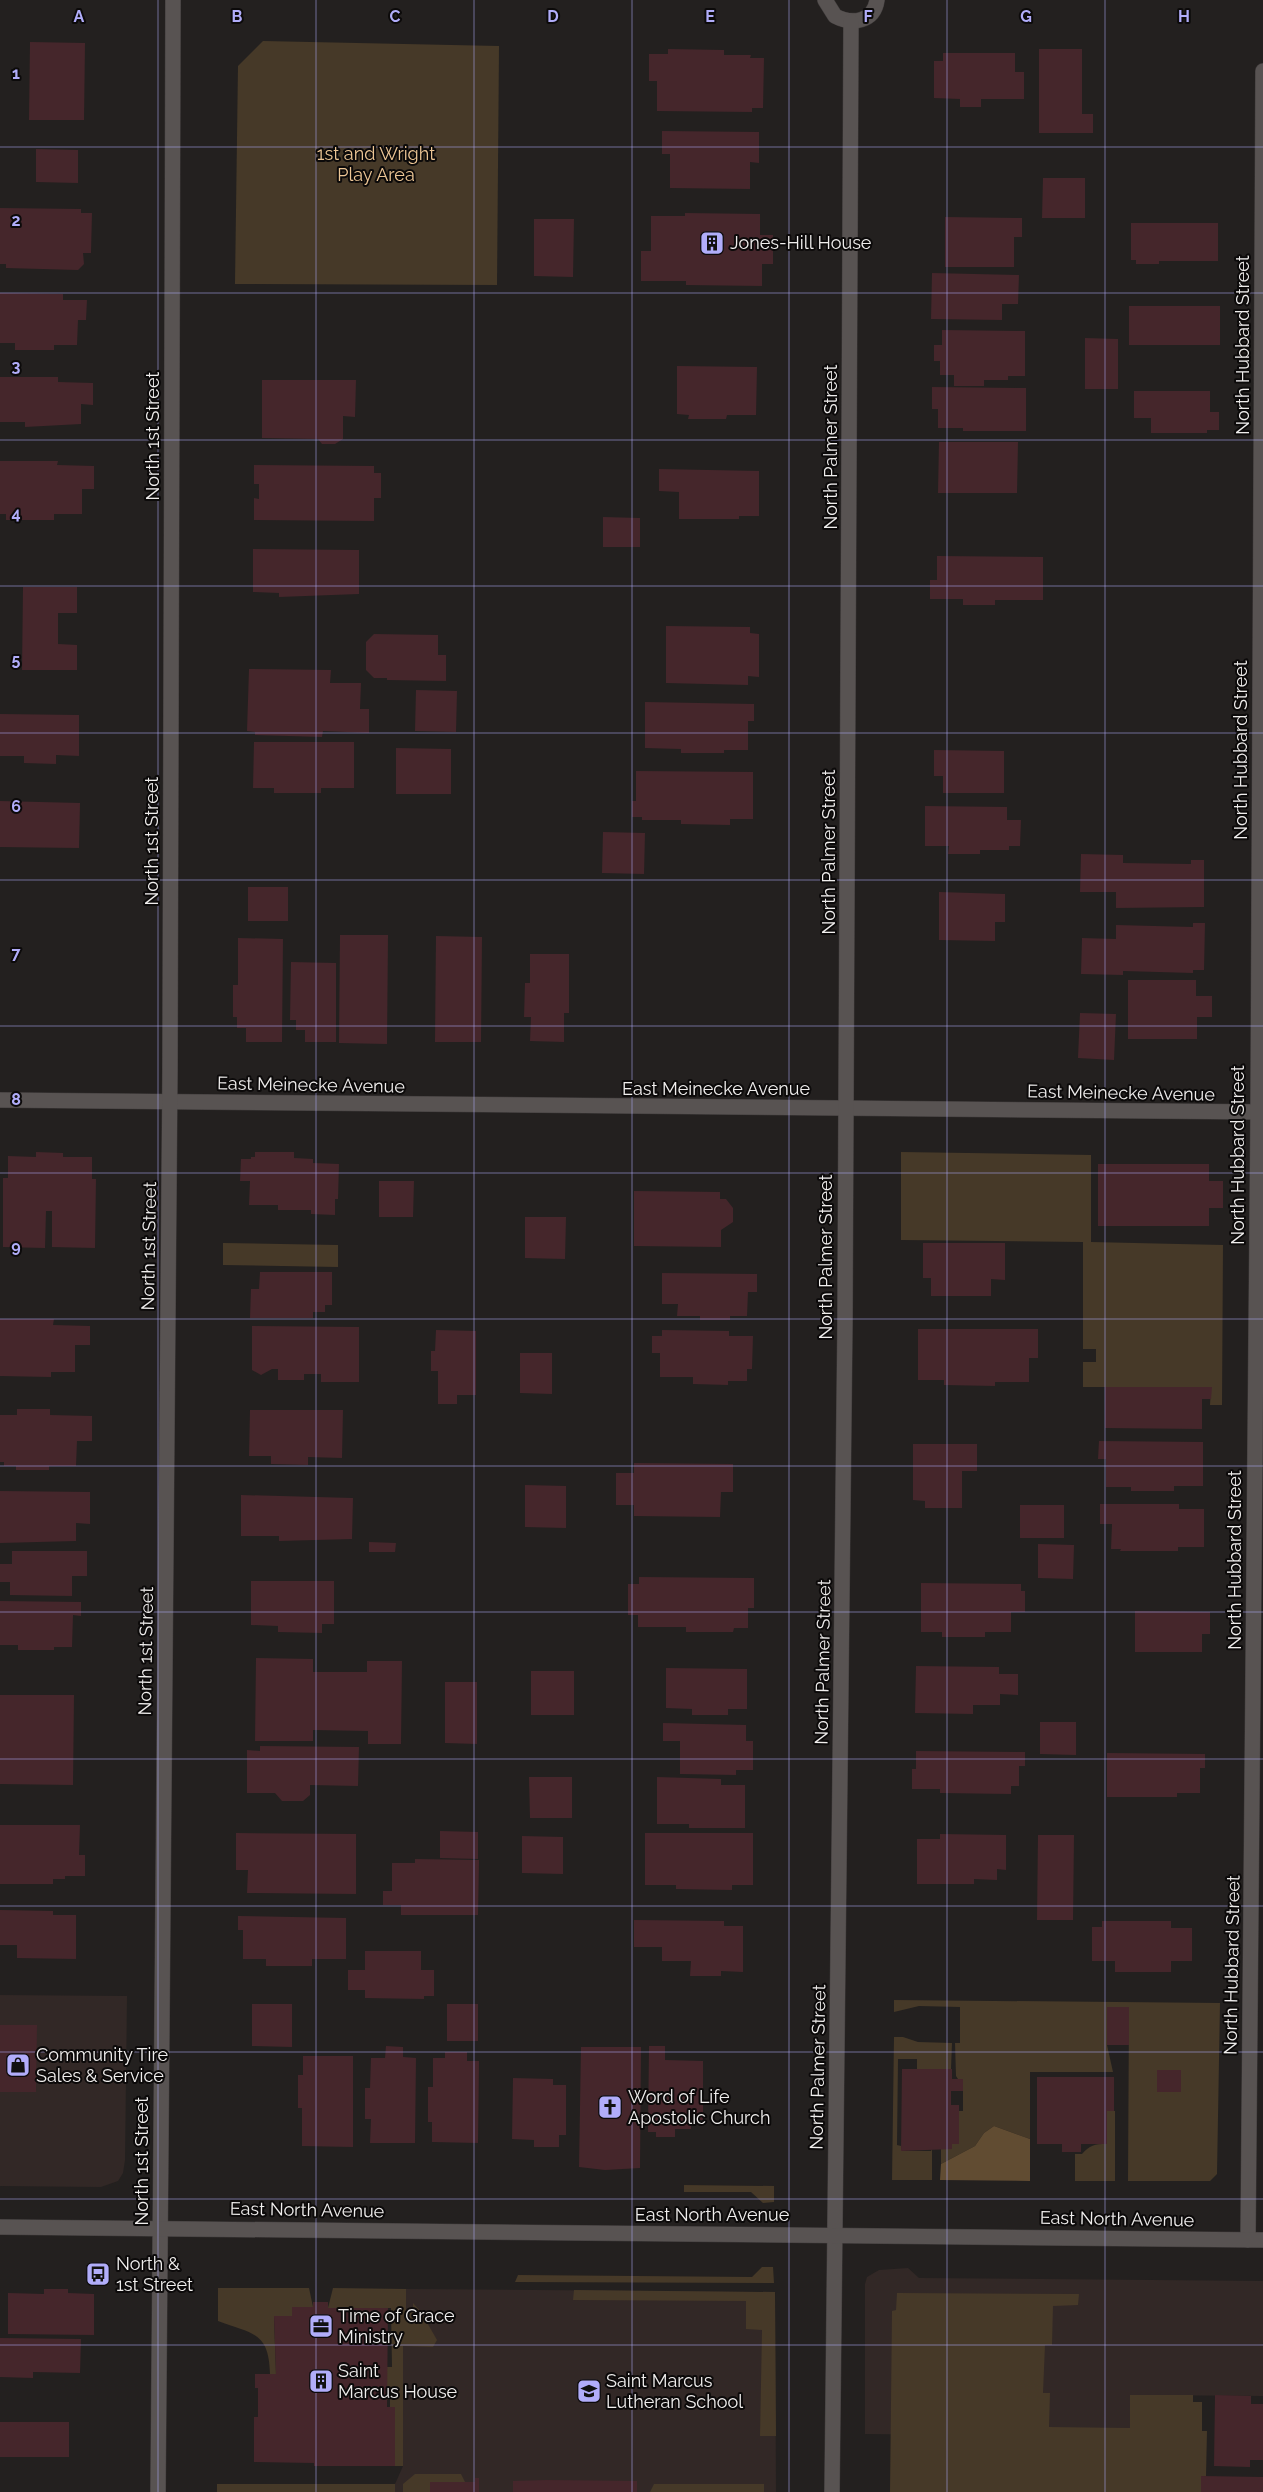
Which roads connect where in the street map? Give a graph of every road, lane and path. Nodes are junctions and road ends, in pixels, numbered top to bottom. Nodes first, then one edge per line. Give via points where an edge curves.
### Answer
1 (173, 0) edge
2 (825, 0) edge
3 (877, 0) edge
4 (851, 22) junction
5 (1263, 71) edge
6 (0, 1100) edge
7 (169, 1102) junction
8 (846, 1108) junction
9 (1260, 1112) edge
10 (0, 2227) edge
11 (160, 2227) junction
12 (835, 2235) junction
13 (1256, 2240) edge
14 (158, 2492) edge
15 (832, 2492) edge

1 - 7 street, North 1st Street
2 - 4 street via 835,16
3 - 4 street via 867,17
4 - 8 street, North Palmer Street
5 - 9 street, North Hubbard Street
6 - 7 street, East Meinecke Avenue
7 - 8 street, East Meinecke Avenue
7 - 11 street, North 1st Street
8 - 9 street, East Meinecke Avenue
8 - 12 street, North Palmer Street
9 - 13 street, North Hubbard Street
10 - 11 street, East North Avenue
11 - 12 street, East North Avenue
11 - 14 street, North 1st Street
12 - 13 street, East North Avenue
12 - 15 street, North Palmer Street

